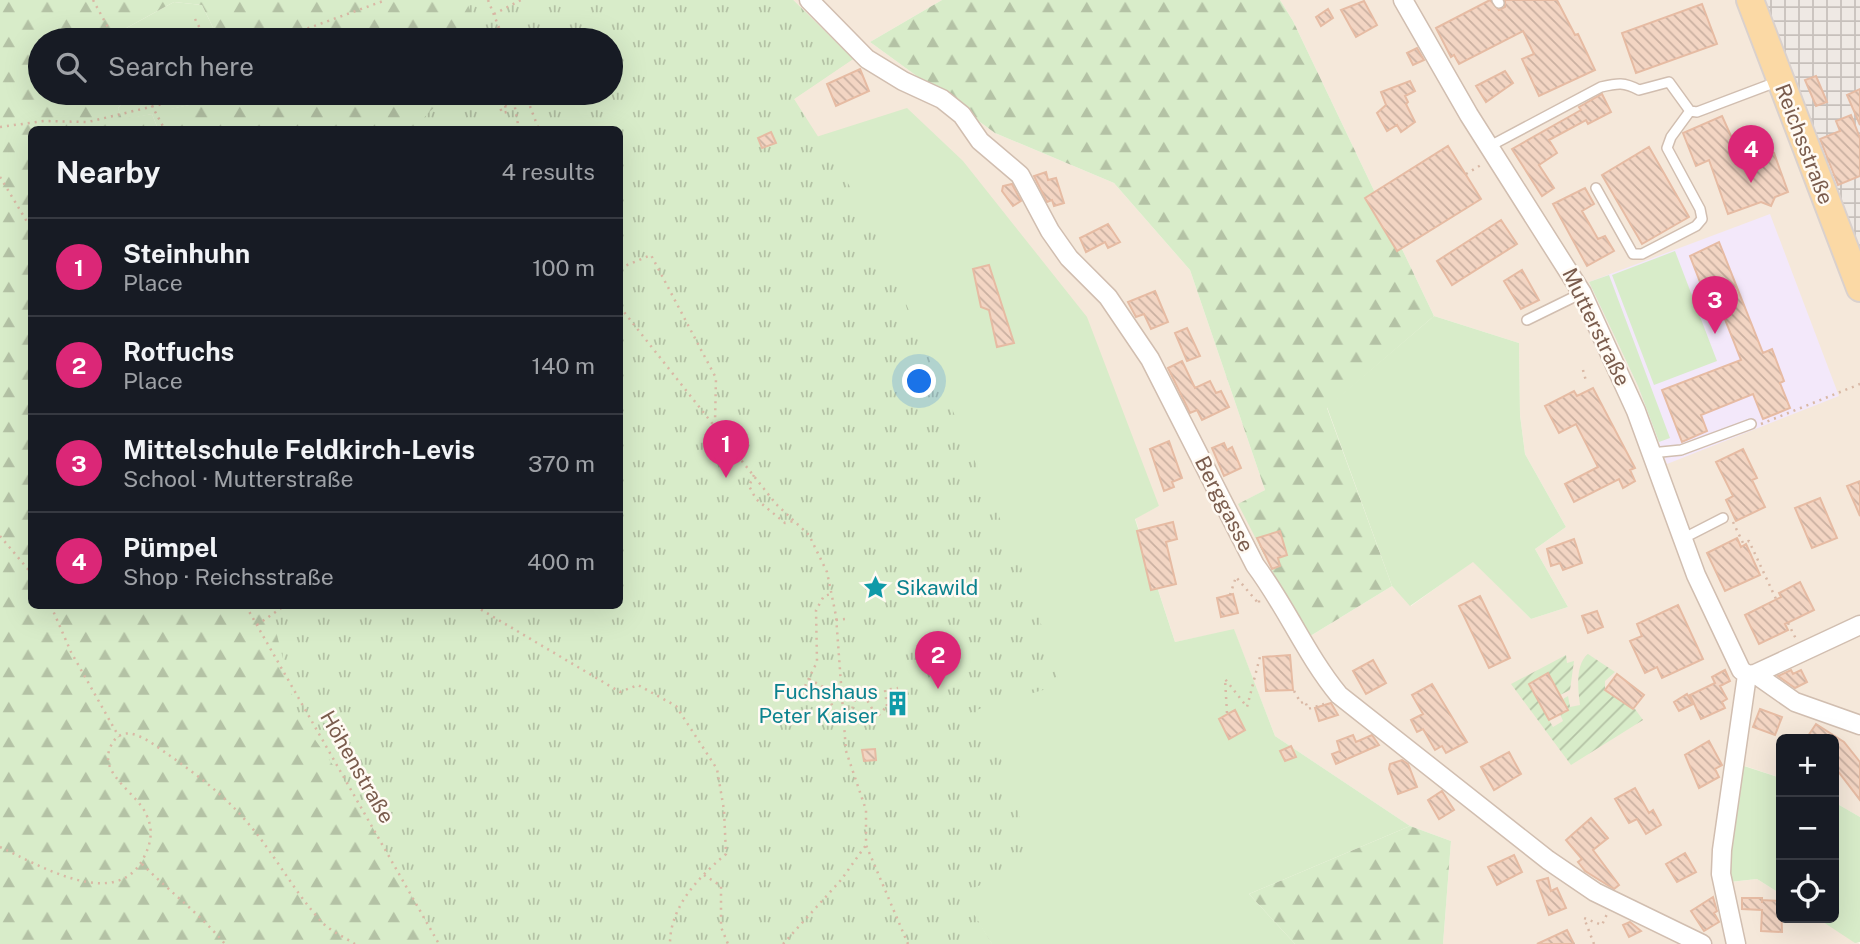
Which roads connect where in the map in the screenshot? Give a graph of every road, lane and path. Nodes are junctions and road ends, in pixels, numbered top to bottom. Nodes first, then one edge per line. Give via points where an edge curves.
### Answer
1 (93, 0) edge
2 (386, 0) edge
3 (488, 0) edge
4 (521, 0) edge
5 (809, 0) edge
6 (1403, 0) edge
7 (1750, 0) edge
8 (494, 15) junction
9 (195, 19) dead end
10 (499, 27) edge
11 (108, 28) edge
12 (200, 28) edge
13 (311, 28) edge
14 (1779, 81) junction
15 (148, 105) edge
16 (152, 105) edge
17 (515, 105) edge
18 (530, 105) edge
19 (1690, 111) junction
20 (163, 126) edge
21 (518, 126) edge
22 (538, 126) edge
23 (0, 127) edge
24 (1490, 146) junction
25 (0, 177) edge
26 (1596, 188) dead end
27 (28, 223) edge
28 (1854, 256) edge
29 (623, 267) edge
30 (1860, 288) edge
31 (1582, 293) junction
32 (623, 311) edge
33 (1527, 320) dead end
34 (1583, 370) dead end
35 (1586, 381) dead end
36 (1860, 384) edge
37 (715, 424) junction
38 (1751, 424) joint
39 (1651, 453) junction
40 (754, 475) junction
41 (1723, 518) joint
42 (794, 521) junction
43 (0, 536) edge
44 (1682, 539) junction
45 (28, 569) edge
46 (1258, 593) dead end
47 (831, 594) junction
48 (1230, 595) dead end
49 (1776, 600) dead end
50 (52, 609) edge
51 (248, 609) edge
52 (280, 609) edge
53 (480, 609) edge
54 (836, 620) junction
55 (845, 620) dead end
56 (257, 625) junction
57 (1860, 625) edge
58 (1261, 653) dead end
59 (1751, 675) junction
60 (809, 679) junction
61 (805, 686) dead end
62 (898, 688) dead end
63 (1294, 691) dead end
64 (1324, 704) dead end
65 (887, 706) junction
66 (892, 707) dead end
67 (1227, 713) dead end
68 (843, 723) junction
69 (1860, 725) edge
70 (119, 737) junction
71 (866, 845) junction
72 (0, 847) edge
73 (141, 863) junction
74 (704, 875) junction
75 (1613, 911) dead end
76 (225, 944) edge
77 (355, 944) edge
78 (439, 944) edge
79 (670, 944) edge
80 (728, 944) edge
81 (783, 944) edge
82 (908, 944) edge
83 (1594, 944) edge
84 (1702, 944) edge
85 (1735, 944) edge

1 - 11 path
2 - 13 path
3 - 8 path
4 - 8 path
5 - 84 street, Berggasse via 867,59 943,99 1020,175 1050,232 1108,297 1150,359 1255,565 1339,695 1548,860 1595,892
6 - 24 street, Mutterstraße
7 - 14 main road, Reichsstraße
8 - 10 path
9 - 12 path
14 - 19 lane
14 - 28 main road, Reichsstraße
15 - 23 path via 88,122
16 - 20 path
17 - 21 path
18 - 22 path
19 - 24 lane via 1670,82 1639,90 1618,83 1601,87
19 - 26 lane via 1667,148 1700,209 1702,219 1696,226 1642,254 1633,254
24 - 31 street, Mutterstraße
25 - 27 path
28 - 30 main road, Reichsstraße
29 - 37 path via 651,256 716,377
31 - 33 lane
31 - 39 street, Mutterstraße via 1620,372
32 - 37 path
34 - 35 path
36 - 38 path via 1765,424
37 - 40 path
38 - 39 lane via 1681,450
39 - 44 street, Mutterstraße
40 - 42 path
40 - 42 path via 749,486 756,499 785,523
41 - 44 lane
41 - 49 path via 1730,515 1743,543 1749,541
42 - 47 path via 809,535 827,572
43 - 45 path
44 - 59 street, Mutterstraße via 1735,658
46 - 48 path via 1259,604 1237,577
47 - 54 path
47 - 60 path via 824,596 816,610 817,662
50 - 70 path
51 - 56 path, Höhenstraße
52 - 56 path
53 - 74 path via 620,692 638,685 676,706 719,779 726,854
54 - 55 path
54 - 68 path
56 - 78 path, Höhenstraße
57 - 59 street
58 - 67 path via 1247,707 1225,679
59 - 69 street via 1795,702
59 - 85 street via 1722,850 1721,874
60 - 61 path
60 - 68 path via 825,688
62 - 65 path via 885,690
63 - 64 path via 1308,709
65 - 66 path
65 - 68 path via 877,716 858,690 849,719
68 - 71 path via 846,751 866,810
70 - 73 path via 108,751 108,762 146,811 151,832
70 - 77 path via 140,734 202,776 247,822 322,923
71 - 81 path
71 - 82 path
72 - 73 path via 84,884 122,879
73 - 76 path
74 - 79 path via 674,913
74 - 80 path via 721,886 721,927
75 - 83 path via 1602,925 1584,918

